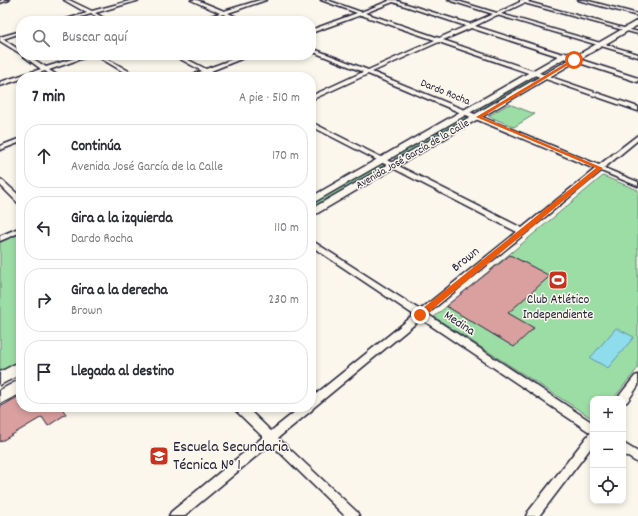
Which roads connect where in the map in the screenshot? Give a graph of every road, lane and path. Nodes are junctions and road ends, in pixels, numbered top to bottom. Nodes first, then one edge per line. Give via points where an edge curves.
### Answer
1 (7, 0) edge
2 (66, 0) edge
3 (138, 0) edge
4 (192, 0) edge
5 (264, 0) edge
6 (323, 0) edge
7 (393, 0) edge
8 (450, 0) edge
9 (518, 0) edge
10 (580, 0) edge
11 (526, 1) edge
12 (0, 2) edge
13 (91, 13) junction
14 (224, 13) junction
15 (361, 13) junction
16 (497, 14) junction
17 (80, 16) edge
18 (97, 16) edge
19 (214, 16) edge
20 (231, 16) edge
21 (638, 16) edge
22 (471, 26) junction
23 (614, 27) junction
24 (316, 30) edge
25 (625, 30) junction
26 (638, 33) edge
27 (16, 34) edge
28 (0, 39) edge
29 (439, 40) junction
30 (589, 41) junction
31 (600, 44) junction
32 (16, 50) edge
33 (316, 51) edge
34 (564, 56) junction
35 (638, 56) edge
36 (32, 60) edge
37 (74, 60) edge
38 (106, 60) edge
39 (184, 60) edge
40 (236, 60) edge
41 (574, 60) junction
42 (46, 69) junction
43 (206, 71) joint
44 (37, 72) edge
45 (50, 72) edge
46 (127, 72) edge
47 (368, 72) junction
48 (536, 73) junction
49 (546, 77) junction
50 (16, 79) edge
51 (638, 80) edge
52 (0, 84) edge
53 (316, 96) edge
54 (638, 109) edge
55 (466, 112) junction
56 (479, 117) junction
57 (316, 126) edge
58 (638, 137) edge
59 (16, 142) edge
60 (0, 148) edge
61 (383, 159) junction
62 (394, 165) junction
63 (600, 168) junction
64 (0, 181) edge
65 (638, 184) edge
66 (16, 196) edge
67 (316, 198) edge
68 (316, 211) edge
69 (16, 231) edge
70 (522, 231) junction
71 (0, 239) edge
72 (316, 245) edge
73 (420, 315) junction
74 (16, 370) edge
75 (0, 379) edge
76 (638, 380) edge
77 (16, 388) edge
78 (625, 396) edge
79 (0, 398) edge
80 (316, 400) edge
81 (244, 412) edge
82 (302, 412) edge
83 (590, 427) edge
84 (270, 438) junction
85 (590, 441) edge
86 (626, 450) edge
87 (638, 458) edge
88 (175, 516) edge
89 (353, 516) edge
90 (532, 516) edge

1 - 12 street
2 - 13 street
3 - 13 street
4 - 14 street
5 - 14 street
6 - 15 street
7 - 15 street
7 - 22 street
8 - 16 street
9 - 11 street
10 - 21 street
11 - 16 street
11 - 23 street
13 - 17 street
13 - 18 street
14 - 19 street
14 - 20 street
15 - 24 street
15 - 29 street
16 - 22 street
16 - 30 street
21 - 23 main road, Avenida José García de la Calle
21 - 25 main road, Avenida José García de la Calle
22 - 29 street
22 - 34 street
23 - 25 street
23 - 30 main road, Avenida José García de la Calle
25 - 26 street
25 - 31 main road, Avenida José García de la Calle
27 - 28 street
28 - 32 street
29 - 47 street
29 - 48 street
30 - 31 street
30 - 34 main road, Avenida José García de la Calle
31 - 35 street
31 - 41 main road, Avenida José García de la Calle
33 - 47 street, Dardo Rocha
34 - 41 street
34 - 48 main road, Avenida José García de la Calle
36 - 42 street
37 - 42 street
38 - 46 street
39 - 43 street
40 - 43 street
41 - 49 main road, Avenida José García de la Calle
41 - 51 street
42 - 44 street
42 - 45 street
47 - 53 street
47 - 55 street, Dardo Rocha
48 - 49 street
48 - 55 main road, Avenida José García de la Calle
49 - 54 street
49 - 56 main road, Avenida José García de la Calle
50 - 52 street
55 - 56 street, Dardo Rocha
55 - 61 main road, Avenida José García de la Calle
56 - 62 main road, Avenida José García de la Calle
56 - 63 street, Dardo Rocha
57 - 61 street
58 - 63 street, Brown
59 - 60 street
61 - 62 street
61 - 67 main road, Avenida José García de la Calle
62 - 68 main road, Avenida José García de la Calle
62 - 70 street
63 - 65 street, Dardo Rocha
63 - 70 street, Brown
64 - 66 street
69 - 71 street
70 - 73 street, Brown
72 - 73 street, Medina
73 - 80 street, Brown
73 - 83 street, Medina
74 - 75 main road
76 - 78 street
77 - 79 main road
81 - 84 street
82 - 84 street
84 - 88 street
84 - 89 street
85 - 90 street
86 - 87 street

